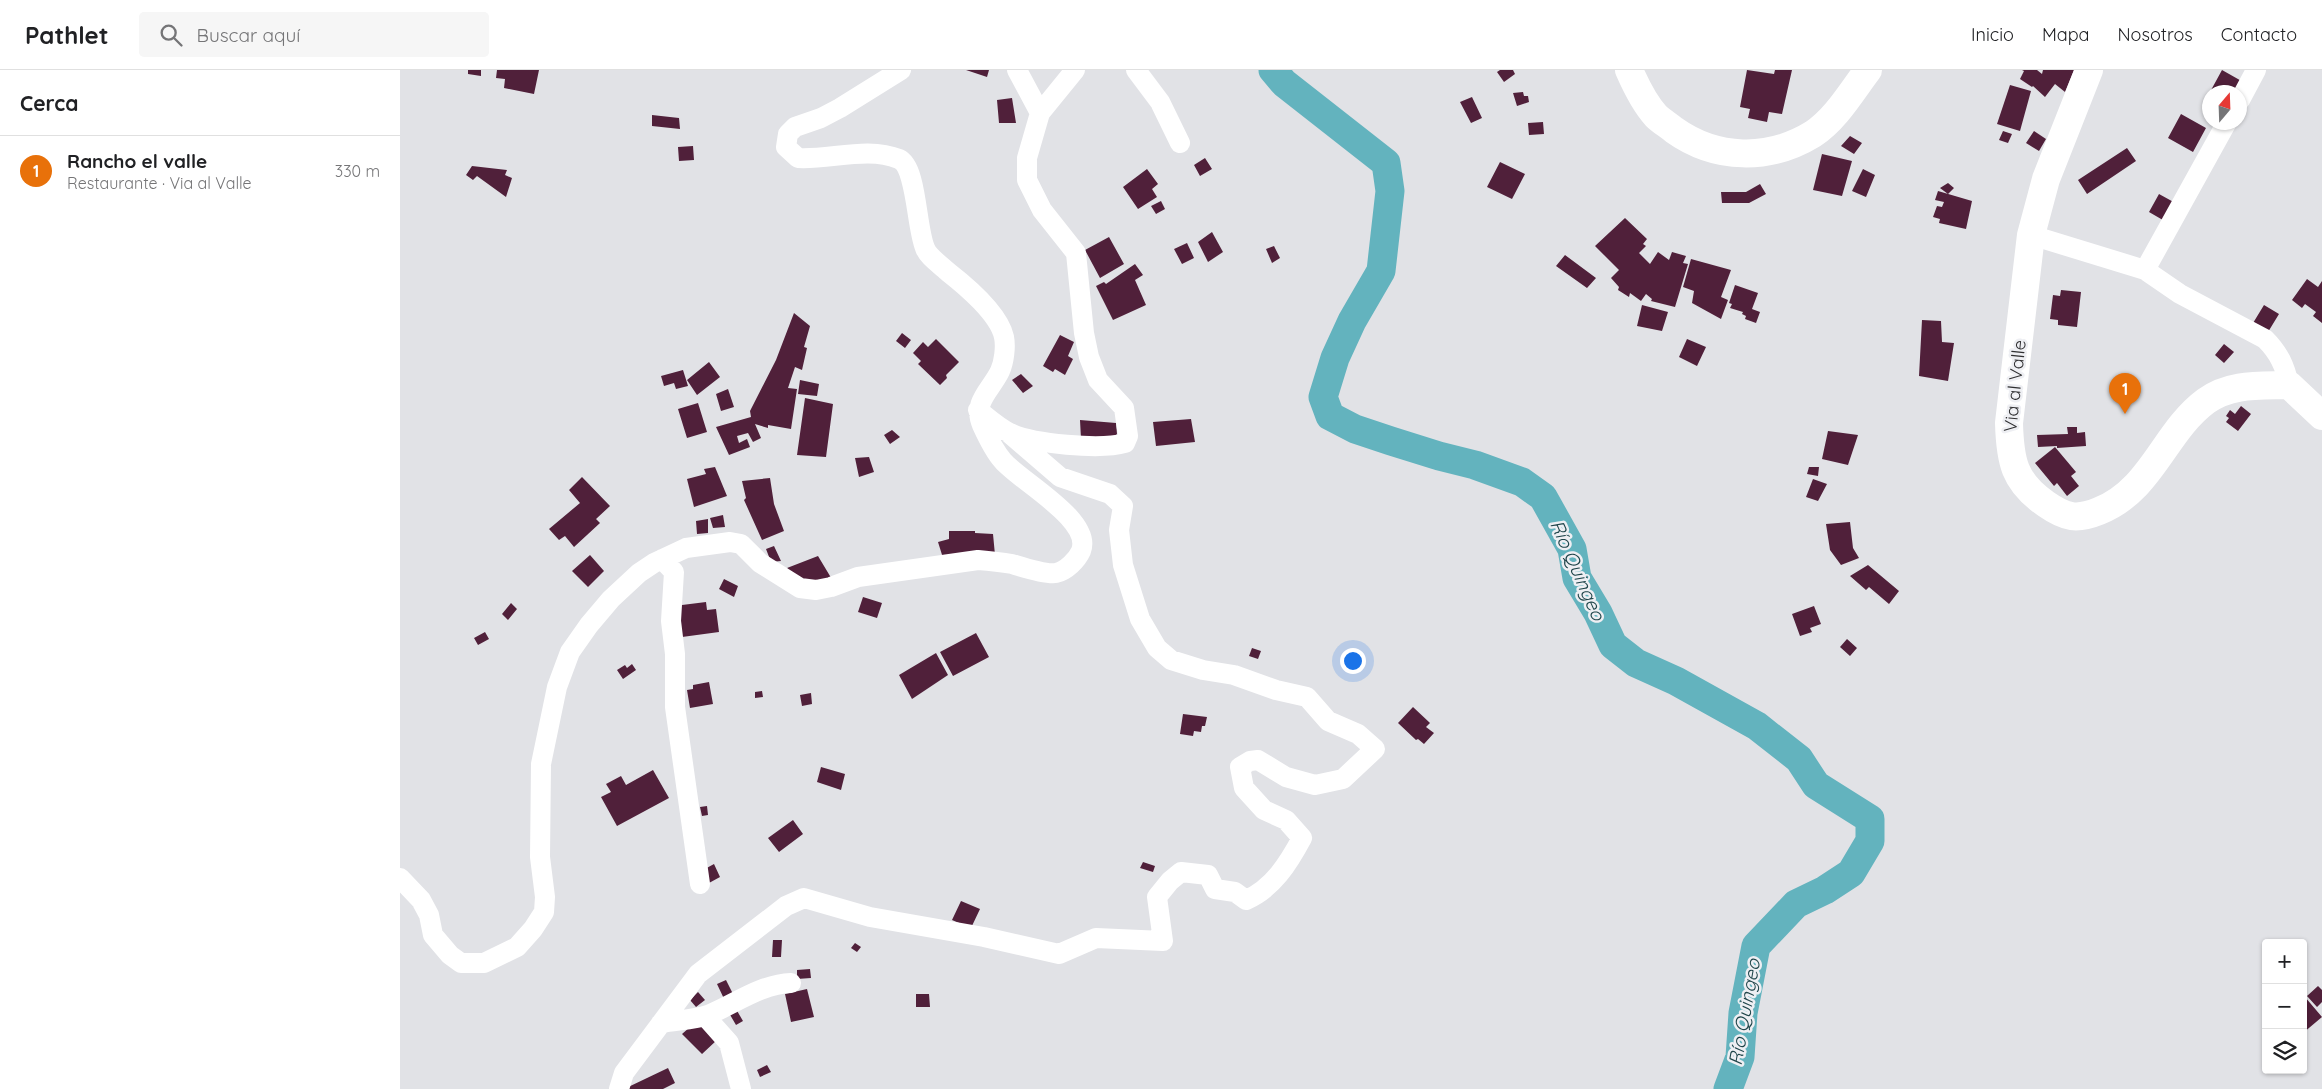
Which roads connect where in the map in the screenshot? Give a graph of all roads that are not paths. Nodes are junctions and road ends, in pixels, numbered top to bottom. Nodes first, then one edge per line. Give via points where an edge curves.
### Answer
1 (901, 70) edge
2 (1017, 70) edge
3 (1075, 70) edge
4 (1136, 70) edge
5 (1629, 70) edge
6 (1868, 70) edge
7 (2089, 70) edge
8 (2256, 70) edge
9 (2247, 87) edge
10 (1040, 113) junction
11 (2223, 130) edge
12 (1180, 143) dead end
13 (2031, 235) junction
14 (2145, 270) junction
15 (2289, 386) junction
16 (978, 410) junction
17 (2322, 416) edge
18 (1010, 434) junction
19 (662, 559) junction
20 (400, 878) edge
21 (700, 884) dead end
22 (791, 983) dead end
23 (705, 1016) junction
24 (661, 1023) junction
25 (619, 1089) edge
26 (741, 1089) edge

1 - 16 street via 840,108 795,126 788,134 786,146 798,158 881,154 901,160 910,170 916,217 925,249 977,298 999,324 1004,338 1000,372 989,386
2 - 10 street
3 - 10 street
4 - 12 street via 1160,102
5 - 6 main road via 1635,86 1657,117 1690,141 1729,154 1755,154 1788,147 1814,133 1829,120
7 - 13 main road, Via al Valle via 2046,179
8 - 9 street
10 - 18 street via 1027,158 1026,180 1042,210 1076,253 1084,333 1090,357 1098,380 1124,408 1128,436 1125,443 1095,447 1041,442
11 - 14 street
13 - 14 street
13 - 15 main road, Via al Valle via 2009,447 2014,469 2024,485 2053,509 2081,518 2128,495 2188,419 2204,402 2220,393 2238,386
14 - 15 street via 2180,294 2264,339 2275,349 2285,366
15 - 17 main road
16 - 18 street
16 - 19 street via 982,425 1002,460 1078,526 1083,540 1081,551 1070,566 1055,573 978,560 858,577 831,588 816,590 800,588 760,563 742,544 730,542 686,548
18 - 24 street via 1060,477 1110,494 1122,506 1119,530 1123,565 1140,619 1157,648 1172,660 1203,670 1234,675 1276,690 1307,696 1328,721 1358,734 1375,749 1342,779 1316,785 1286,777 1258,760 1240,767 1244,788 1264,810 1286,820 1302,838 1276,879 1259,895 1246,900 1235,892 1215,890 1208,875 1181,872 1170,880 1157,897 1163,941 1096,938 1059,954 975,935 870,917 804,898 786,906 698,974
19 - 20 street via 639,573 600,611 570,652 557,687 540,764 540,857 545,897 544,912 533,929 517,947 484,963 461,963 433,934 429,915 421,900
19 - 21 street via 674,572 675,707
22 - 23 street via 778,983 759,990
23 - 24 street
23 - 26 street via 729,1043
24 - 25 street via 624,1073

